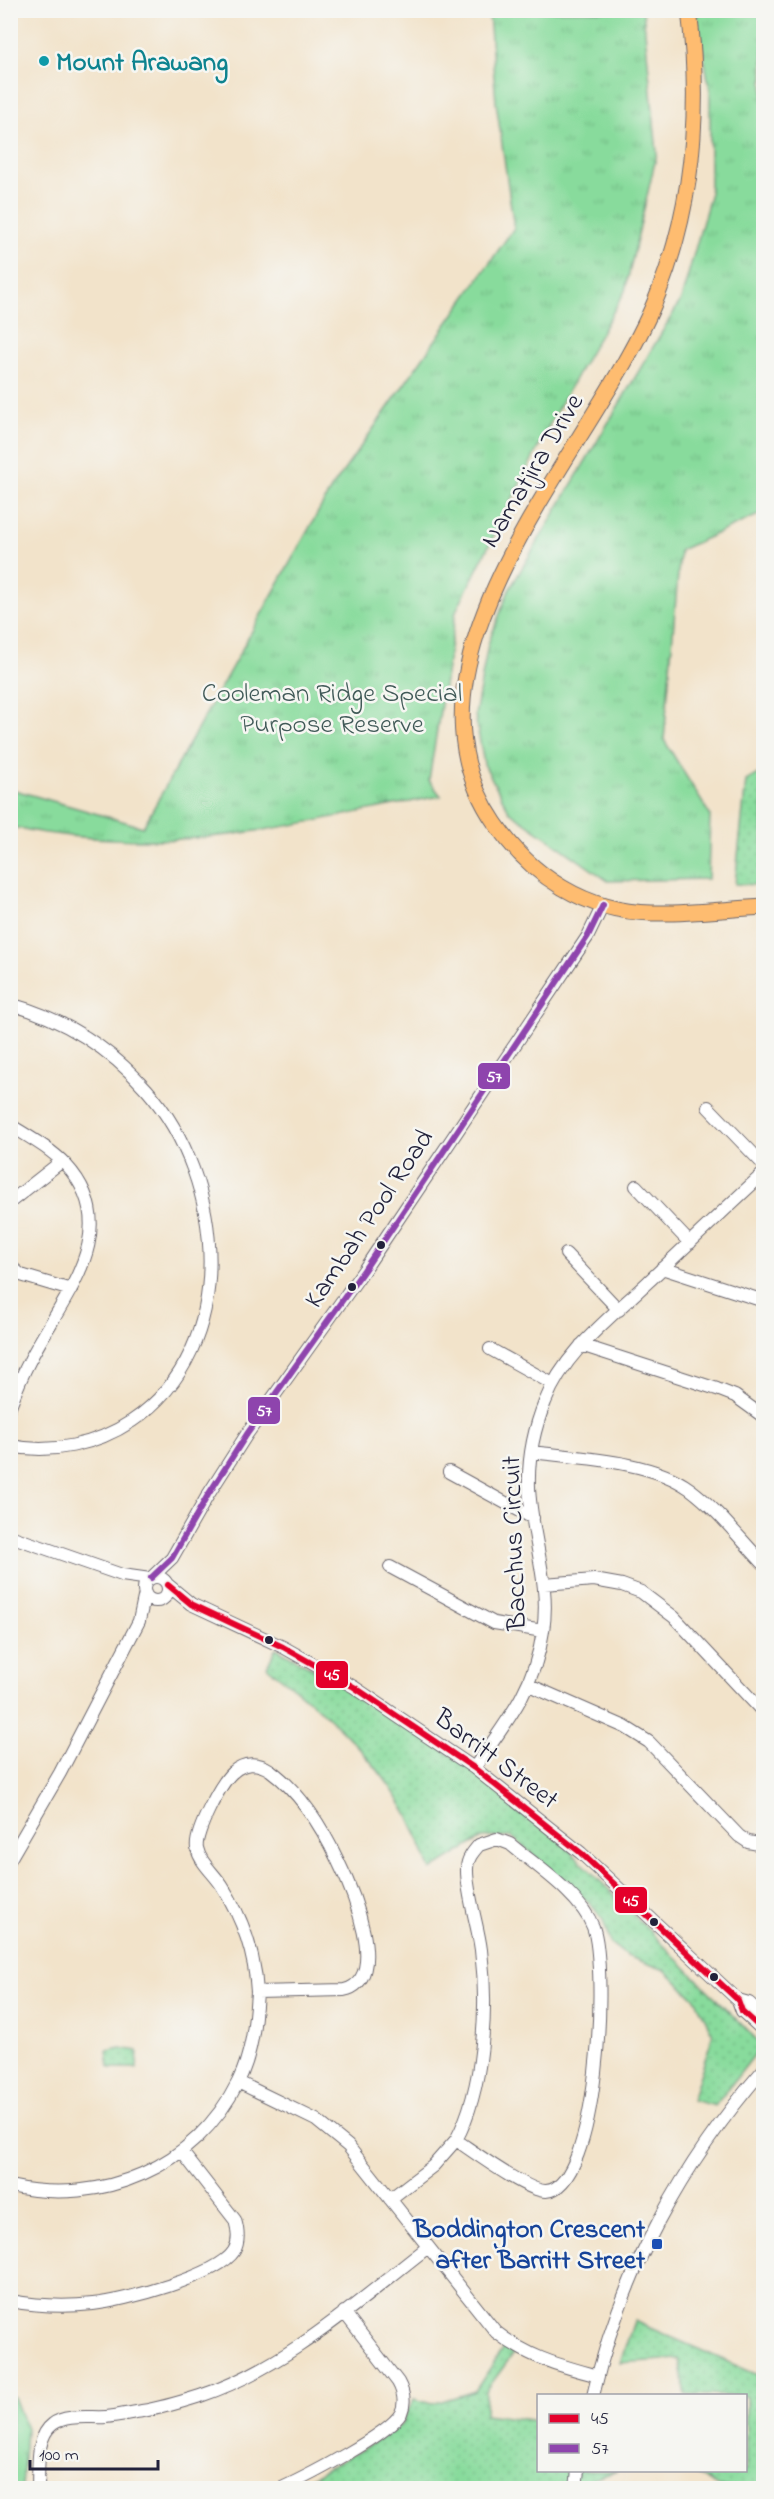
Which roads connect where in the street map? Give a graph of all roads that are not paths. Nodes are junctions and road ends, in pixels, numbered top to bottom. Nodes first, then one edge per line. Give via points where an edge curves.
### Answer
1 (688, 10) edge
2 (603, 905) junction
3 (764, 908) edge
4 (10, 1005) edge
5 (708, 1107) dead end
6 (10, 1125) edge
7 (62, 1161) junction
8 (764, 1165) edge
9 (764, 1173) edge
10 (636, 1186) dead end
11 (10, 1202) edge
12 (690, 1242) junction
13 (566, 1254) dead end
14 (10, 1266) edge
15 (662, 1268) junction
16 (71, 1290) junction
17 (764, 1301) edge
18 (619, 1310) junction
19 (581, 1345) junction
20 (490, 1349) dead end
21 (553, 1384) junction
22 (14, 1386) edge
23 (10, 1406) edge
24 (764, 1417) edge
25 (10, 1446) edge
26 (531, 1452) junction
27 (449, 1472) dead end
28 (533, 1518) junction
29 (10, 1536) edge
30 (172, 1558) junction
31 (764, 1564) edge
32 (390, 1568) dead end
33 (122, 1575) junction
34 (150, 1579) junction
35 (167, 1584) junction
36 (544, 1584) junction
37 (145, 1593) junction
38 (161, 1600) junction
39 (191, 1604) junction
40 (139, 1621) junction
41 (543, 1631) junction
42 (529, 1685) junction
43 (764, 1713) edge
44 (474, 1768) junction
45 (764, 1845) edge
46 (10, 1859) edge
47 (257, 1992) junction
48 (738, 2000) junction
49 (764, 2017) edge
50 (764, 2031) edge
51 (764, 2070) edge
52 (238, 2082) junction
53 (456, 2140) junction
54 (182, 2152) junction
55 (10, 2186) edge
56 (390, 2199) junction
57 (428, 2247) junction
58 (10, 2301) edge
59 (344, 2312) junction
60 (598, 2376) junction
61 (594, 2394) edge
62 (578, 2472) edge
63 (38, 2488) edge
64 (282, 2488) edge
65 (576, 2488) edge

1 - 2 main road, Namatjira Drive via 694,52 695,119 678,236 658,296 629,356 500,573 479,626 464,697 463,735 471,777 484,808 528,864 566,890
2 - 3 main road, Namatjira Drive via 652,913
2 - 30 street, Kambah Pool Road via 588,936 364,1270 247,1434
4 - 25 street via 56,1019 104,1049 156,1102 187,1155 199,1186 208,1233 209,1266 207,1299 192,1349 169,1389 147,1410 117,1430 70,1446
5 - 8 street
6 - 7 street
7 - 11 street
7 - 16 street via 85,1196 91,1230 84,1265
9 - 12 street, Bacchus Circuit
10 - 12 street
12 - 15 street, Bacchus Circuit
13 - 18 street
14 - 16 street via 21,1275
15 - 17 street
15 - 18 street, Bacchus Circuit
16 - 22 street
18 - 19 street, Bacchus Circuit
19 - 21 street, Bacchus Circuit
19 - 24 street via 735,1396
20 - 21 street
21 - 26 street, Bacchus Circuit via 539,1417
22 - 23 street
26 - 28 street, Bacchus Circuit via 529,1487
26 - 31 street via 645,1468 673,1478 705,1502
27 - 28 street
28 - 36 street, Bacchus Circuit
29 - 33 street
30 - 34 street, Kambah Pool Road
30 - 35 street, Kambah Pool Road
32 - 41 street via 494,1623
33 - 34 street
33 - 37 street
34 - 35 street via 160,1577
34 - 37 street via 145,1584
35 - 38 street via 167,1595
35 - 39 street, Barritt Street
36 - 41 street, Bacchus Circuit
36 - 43 street via 594,1580 641,1592 674,1617
37 - 38 street via 151,1600
37 - 40 street
38 - 39 street, Barritt Street
38 - 40 street
39 - 44 street, Barritt Street via 283,1647 354,1687
40 - 46 street
41 - 42 street, Bacchus Circuit
42 - 44 street, Bacchus Circuit
42 - 45 street via 633,1731 649,1742 739,1836
44 - 48 street, Barritt Street via 582,1853
47 - 47 street via 348,1989 363,1977 368,1957 351,1891 322,1832 294,1793 272,1772 253,1764 238,1768 226,1779 196,1846 242,1921 252,1953
47 - 52 street via 254,2027
48 - 49 street, Barritt Street via 749,2003
48 - 50 street, Barritt Street via 742,2011
51 - 60 street via 696,2158 649,2240 620,2307
52 - 54 street via 220,2112
52 - 56 street via 333,2131
53 - 53 street via 533,2189 553,2190 572,2171 596,2072 601,1990 593,1926 576,1901 510,1844 497,1839 479,1845 467,1864 466,1878 481,1950 483,2025 476,2080
53 - 56 street via 433,2166
54 - 55 street via 132,2180 92,2190 51,2192
54 - 58 street via 235,2220 237,2245 228,2258 182,2281 127,2299 58,2306
56 - 57 street
57 - 59 street
57 - 60 street via 488,2324 514,2346 543,2360
59 - 63 street via 288,2353 218,2389 144,2411 64,2419 52,2424 40,2447
59 - 64 street via 402,2389 401,2414 356,2449
60 - 61 street
62 - 65 street

